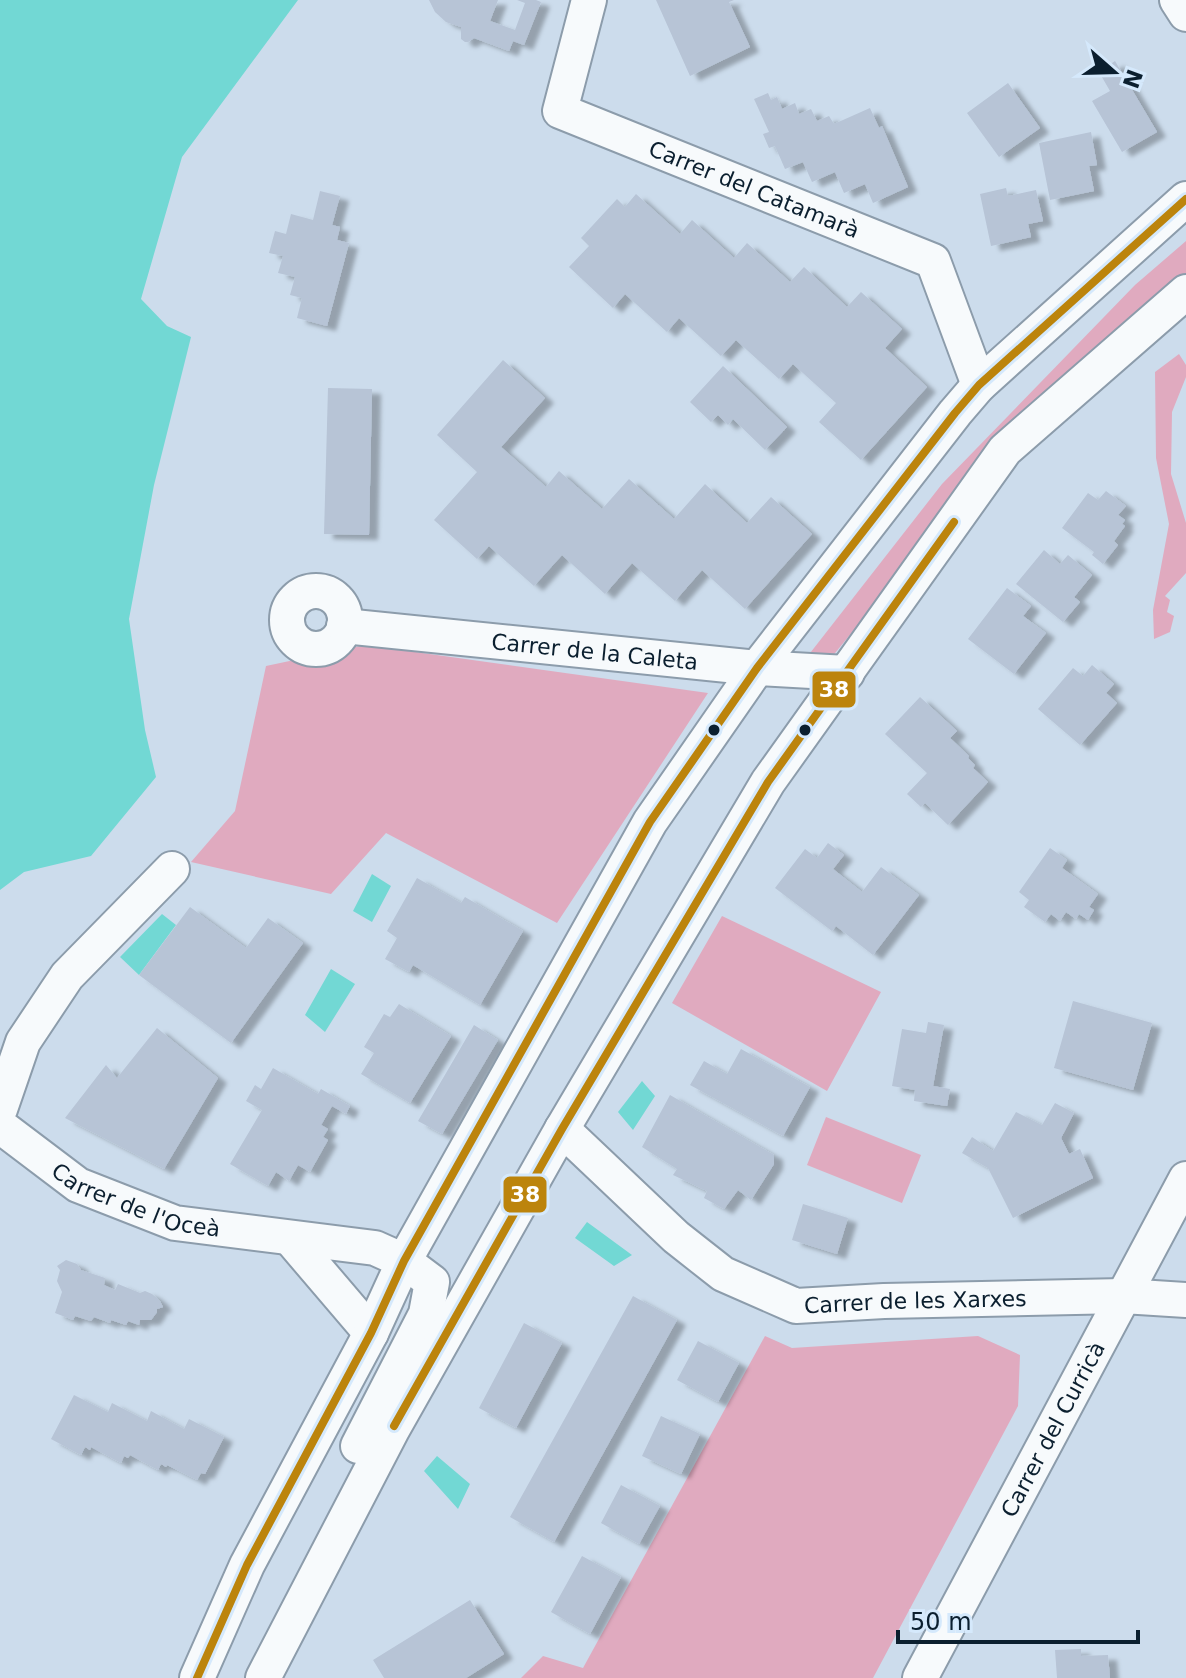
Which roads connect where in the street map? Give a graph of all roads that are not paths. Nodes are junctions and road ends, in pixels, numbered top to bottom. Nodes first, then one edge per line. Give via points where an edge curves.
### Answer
1 (589, 0) edge
2 (1177, 0) edge
3 (1186, 14) edge
4 (1186, 199) edge
5 (1186, 292) edge
6 (979, 385) junction
7 (344, 626) dead end
8 (757, 668) junction
9 (847, 673) junction
10 (172, 869) dead end
11 (0, 1109) edge
12 (0, 1126) edge
13 (562, 1129) junction
14 (1186, 1179) edge
15 (290, 1238) junction
16 (404, 1261) junction
17 (1123, 1296) junction
18 (1186, 1300) edge
19 (371, 1333) junction
20 (338, 1535) junction
21 (197, 1678) edge
22 (263, 1678) edge
23 (920, 1678) edge

1 - 6 street, Carrer del Catamarà via 560,111 933,261
2 - 3 street
4 - 6 street
5 - 9 street via 1005,450
6 - 8 street
7 - 8 street, Carrer de la Caleta
8 - 9 street, Carrer de la Caleta
8 - 16 street via 650,822
9 - 13 street via 768,782
10 - 11 street via 67,976 23,1042
12 - 15 street, Carrer de l'Oceà via 78,1185 105,1196 175,1223
13 - 17 street, Carrer de les Xarxes via 699,1256 723,1274 796,1306
13 - 20 street
14 - 17 street, Carrer del Curricà
15 - 16 street, Carrer de l'Oceà via 375,1248
15 - 19 street
16 - 19 street
16 - 20 street via 432,1282 426,1314 335,1490
17 - 18 street, Carrer de les Xarxes
17 - 23 street, Carrer del Curricà
19 - 21 street via 247,1565
20 - 22 street

